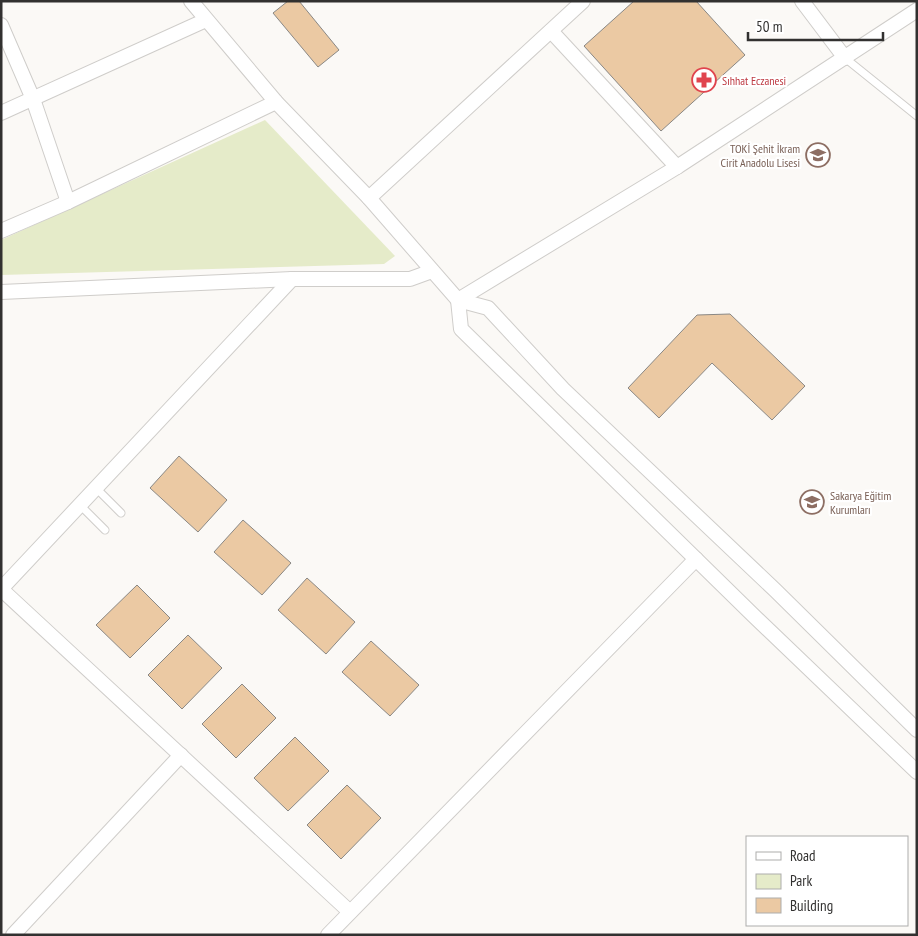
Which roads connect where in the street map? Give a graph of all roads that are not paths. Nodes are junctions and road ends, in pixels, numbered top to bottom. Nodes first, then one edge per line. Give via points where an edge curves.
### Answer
1 (191, 1) edge
2 (583, 1) edge
3 (802, 1) edge
4 (917, 10) edge
5 (206, 20) junction
6 (1, 25) edge
7 (551, 30) junction
8 (845, 58) junction
9 (32, 99) junction
10 (276, 102) junction
11 (1, 113) edge
12 (917, 116) edge
13 (677, 167) junction
14 (369, 198) junction
15 (68, 202) junction
16 (1, 230) edge
17 (432, 271) junction
18 (292, 279) junction
19 (1, 292) edge
20 (458, 300) junction
21 (96, 488) junction
22 (80, 505) junction
23 (121, 513) dead end
24 (105, 530) dead end
25 (696, 559) junction
26 (1, 589) edge
27 (917, 730) edge
28 (181, 755) junction
29 (917, 772) edge
30 (350, 912) junction
31 (12, 935) edge
32 (328, 935) edge

1 - 5 street
2 - 7 street
3 - 8 street
4 - 8 street
5 - 9 street
5 - 10 street
6 - 9 street
7 - 13 street
7 - 14 street
8 - 12 lane
8 - 13 street
9 - 11 street
9 - 15 street
10 - 14 street
10 - 15 street
13 - 20 street
14 - 17 street
15 - 16 street
17 - 18 street via 410,279
17 - 20 street
18 - 19 street
18 - 21 street
20 - 25 street via 461,329
20 - 27 street via 488,308 563,388
21 - 22 street
21 - 23 lane
22 - 24 lane
22 - 26 street
25 - 29 street
25 - 30 street
26 - 28 street
28 - 30 street
28 - 31 street
30 - 32 street

